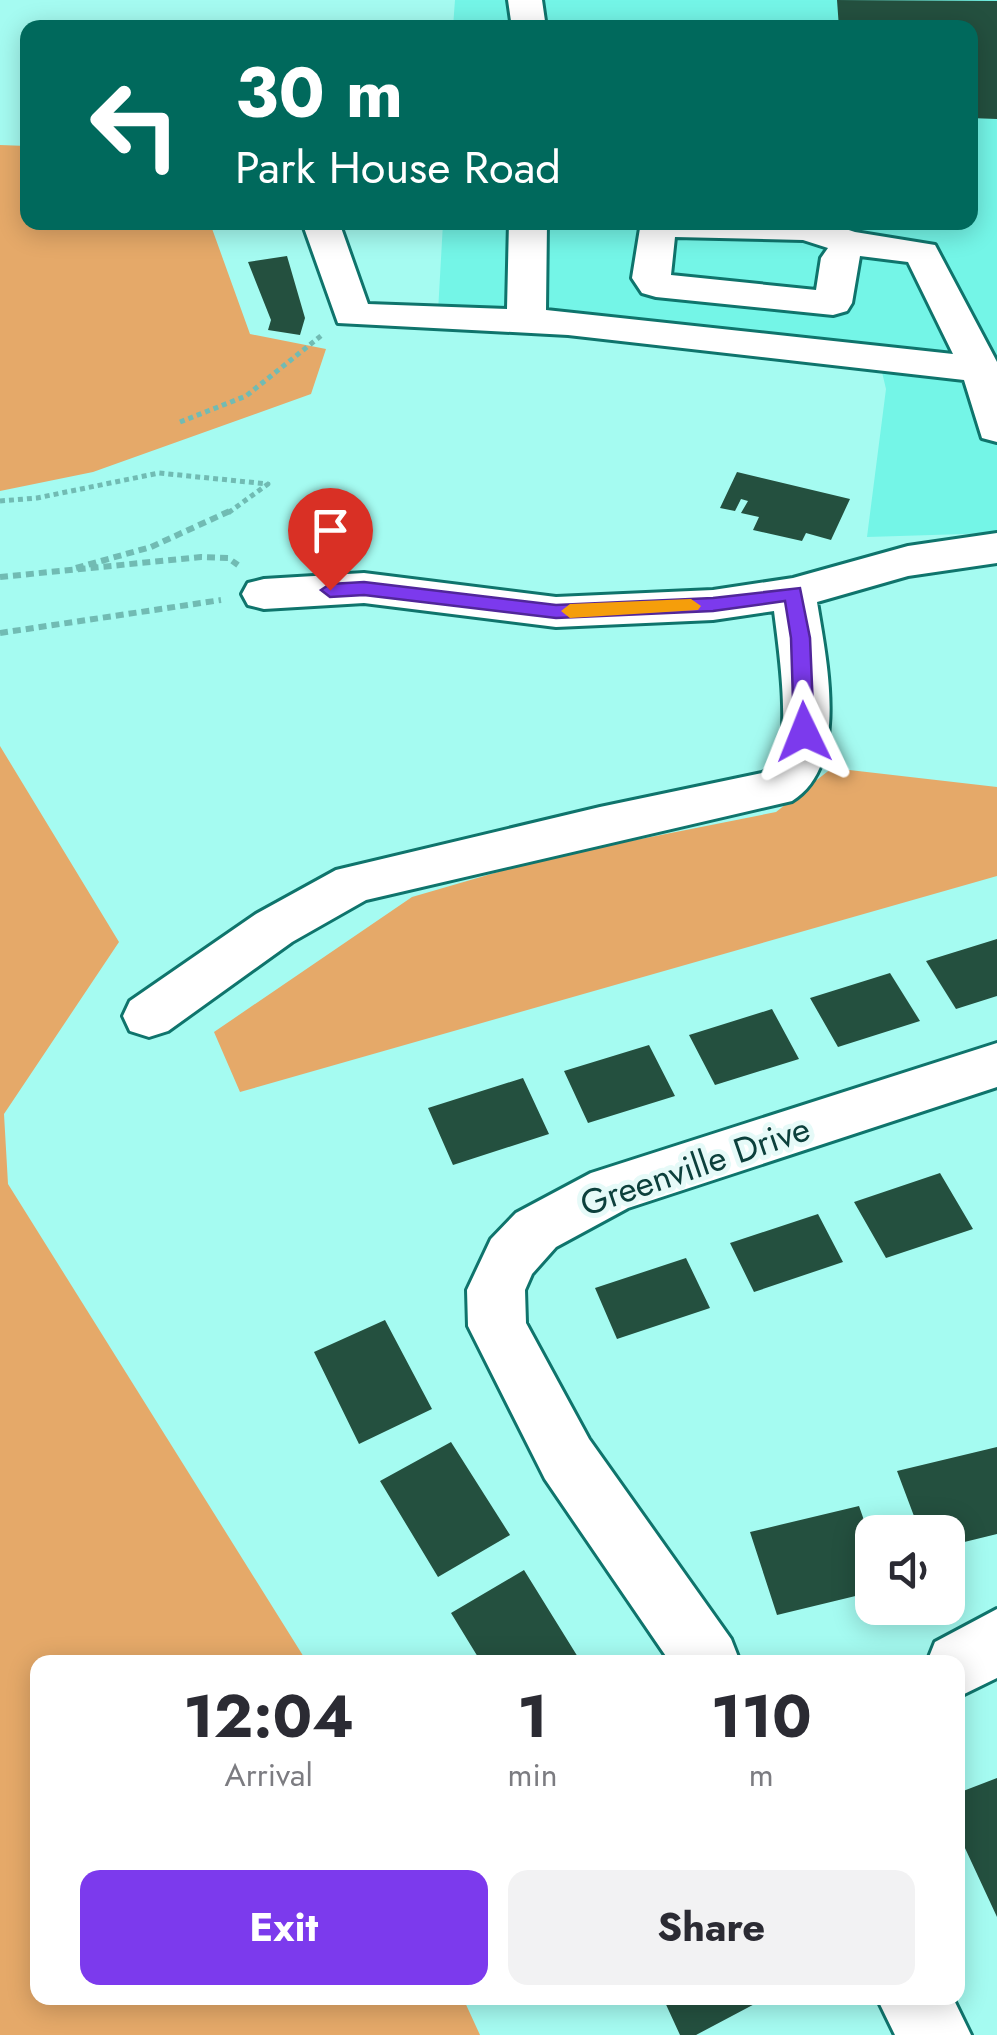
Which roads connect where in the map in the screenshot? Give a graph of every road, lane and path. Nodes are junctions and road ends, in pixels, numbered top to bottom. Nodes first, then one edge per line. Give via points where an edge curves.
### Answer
1 (323, 230) edge
2 (528, 230) edge
3 (657, 230) edge
4 (809, 230) edge
5 (850, 243) junction
6 (352, 314) junction
7 (526, 322) junction
8 (981, 370) junction
9 (180, 422) dead end
10 (997, 429) edge
11 (0, 501) edge
12 (997, 548) edge
13 (55, 574) junction
14 (0, 578) edge
15 (793, 593) junction
16 (264, 594) junction
17 (0, 633) edge
18 (149, 1016) dead end
19 (997, 1065) edge
20 (997, 1642) edge
21 (703, 1655) edge
22 (965, 1660) edge
23 (917, 2005) edge
24 (935, 2035) edge

1 - 6 street
2 - 7 street
3 - 5 street via 651,278 656,285 833,303 840,258
4 - 5 street
5 - 8 street via 922,253
6 - 7 street
6 - 9 path via 246,396
7 - 8 street
8 - 10 street
11 - 13 path via 30,501 147,474 268,484 220,518 151,547
12 - 15 street via 908,561
13 - 14 path
13 - 16 path via 228,558
15 - 16 street via 713,605 556,612 364,588
15 - 18 street via 804,732 792,778 775,788 354,884 274,927
16 - 17 path
19 - 21 street, Greenville Drive via 611,1190 536,1230 510,1257 496,1290 497,1326 567,1460
20 - 22 street
23 - 24 street

